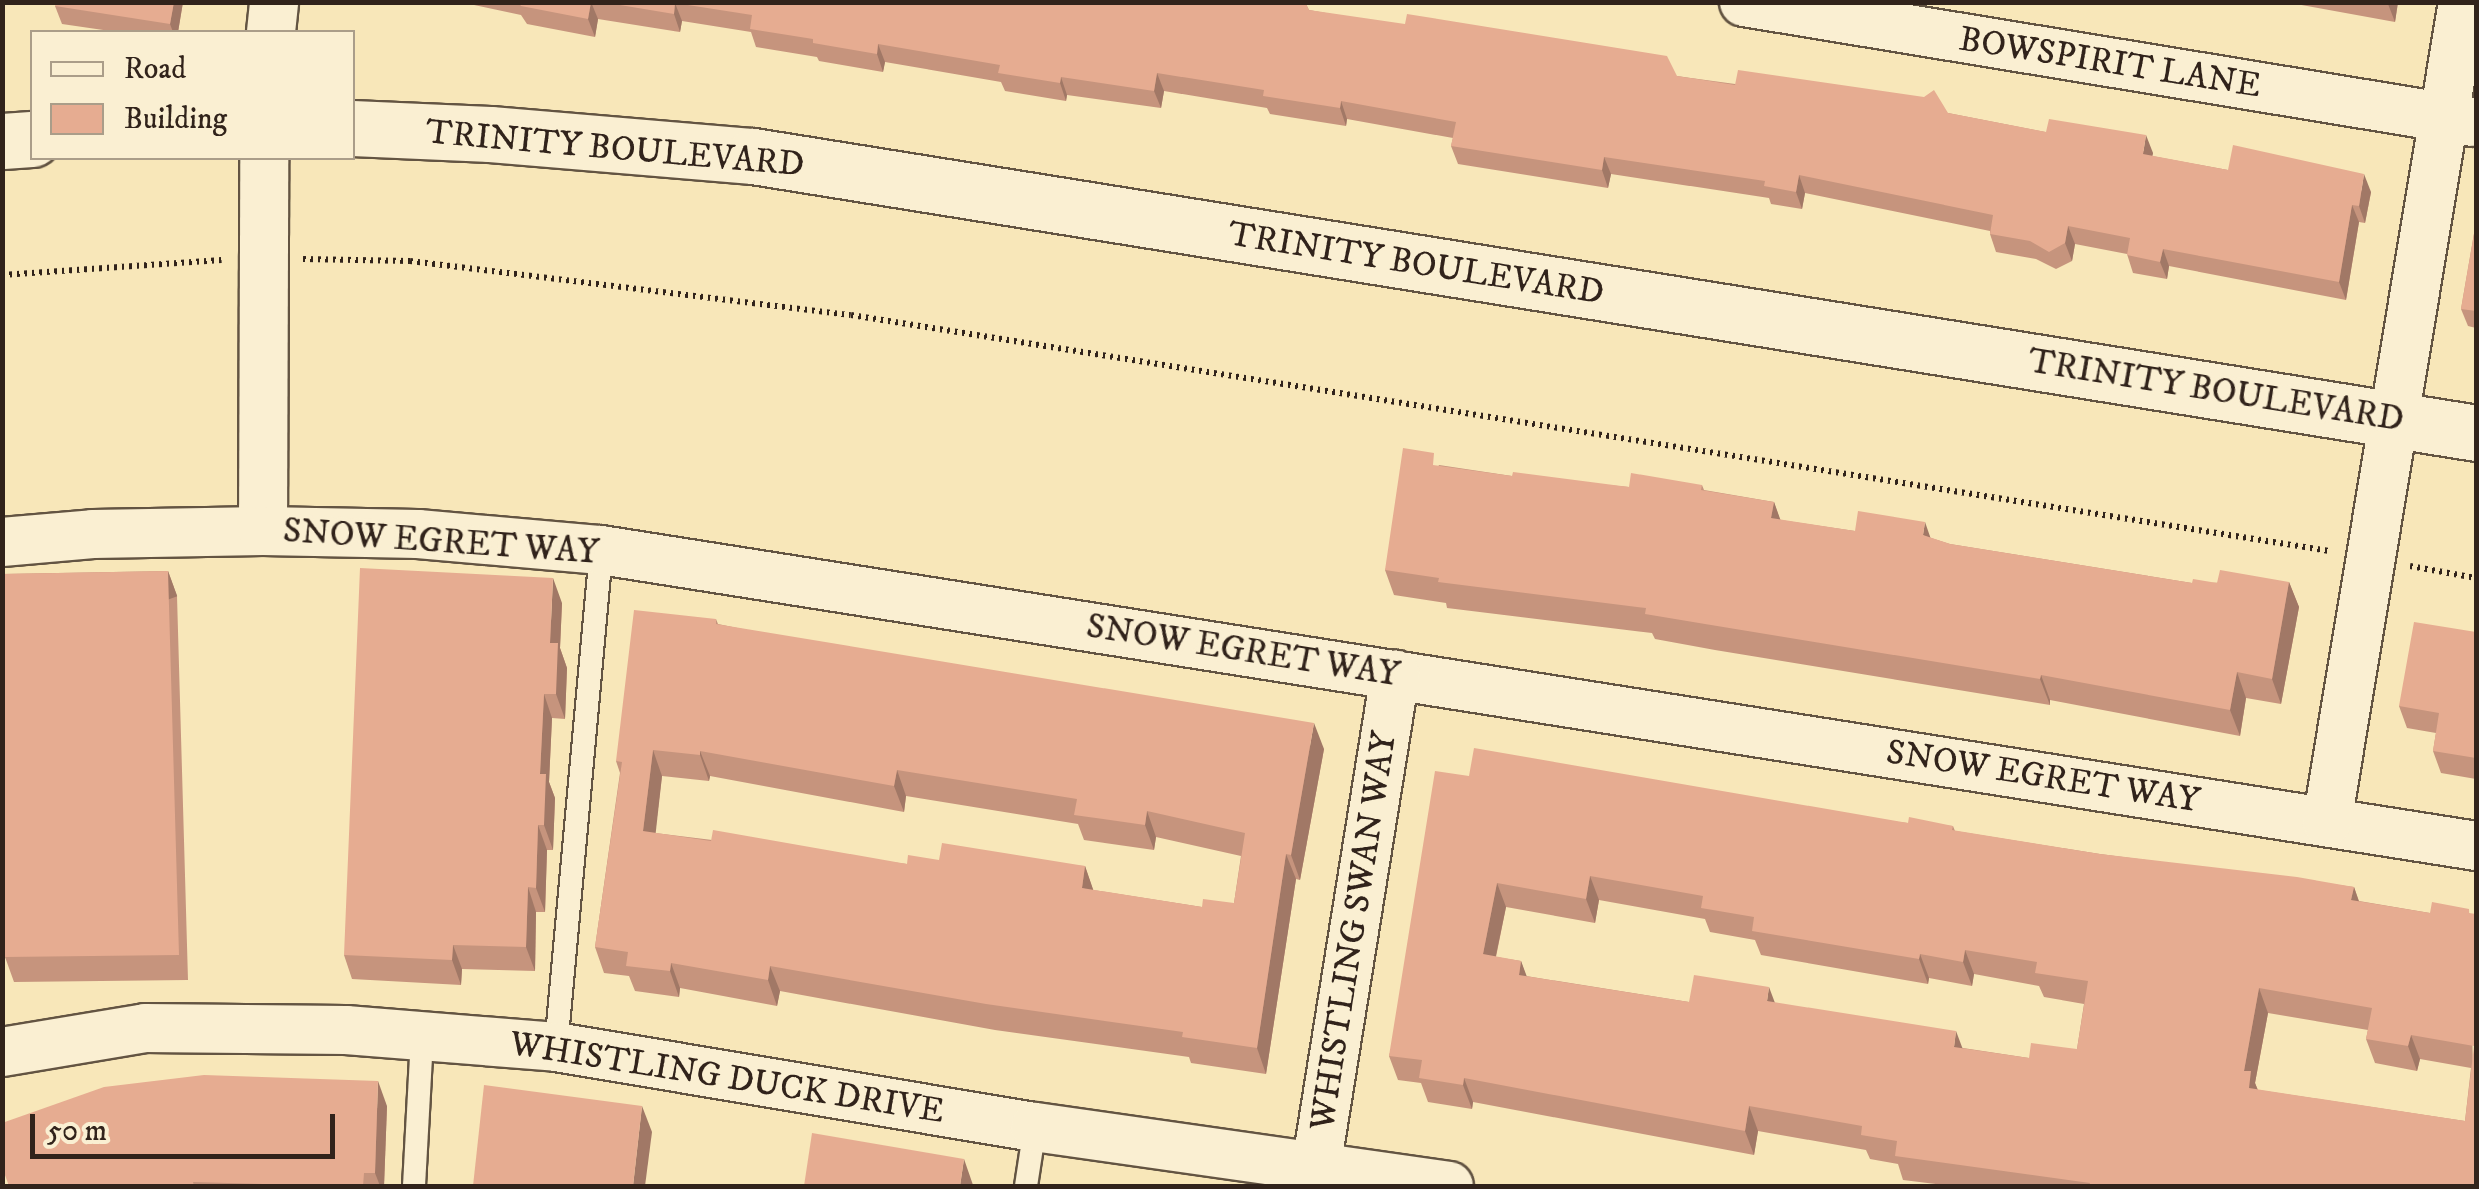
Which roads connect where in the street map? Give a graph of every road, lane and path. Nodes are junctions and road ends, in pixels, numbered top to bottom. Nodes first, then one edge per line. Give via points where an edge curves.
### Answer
1 (274, 2) edge
2 (1744, 2) edge
3 (2463, 2) edge
4 (272, 30) edge
5 (2460, 120) edge
6 (355, 128) edge
7 (30, 138) edge
8 (2, 141) edge
9 (264, 160) edge
10 (263, 258) junction
11 (2, 274) edge
12 (2391, 418) junction
13 (2476, 433) edge
14 (263, 531) junction
15 (2, 542) edge
16 (601, 550) junction
17 (2330, 551) dead end
18 (2410, 566) dead end
19 (2476, 578) edge
20 (1395, 674) junction
21 (2327, 822) junction
22 (2476, 846) edge
23 (422, 1036) junction
24 (556, 1047) junction
25 (2, 1052) edge
26 (1036, 1127) junction
27 (1315, 1176) edge
28 (414, 1186) edge
29 (1026, 1186) edge
30 (1449, 1186) edge

1 - 4 street
2 - 5 street, BOWSPIRIT LANE
3 - 5 street
5 - 12 street
6 - 12 main road, TRINITY BOULEVARD via 753,156
7 - 8 main road
9 - 10 street
10 - 11 path
10 - 14 street
10 - 17 path via 410,261 851,315
12 - 13 main road, TRINITY BOULEVARD
12 - 21 street
14 - 15 street, SNOW EGRET WAY
14 - 16 street, SNOW EGRET WAY via 418,534
16 - 20 street, SNOW EGRET WAY
16 - 24 lane
18 - 19 path
20 - 21 street, SNOW EGRET WAY
20 - 27 street, WHISTLING SWAN WAY
21 - 22 street, SNOW EGRET WAY
23 - 24 street, WHISTLING DUCK DRIVE
23 - 25 street, WHISTLING DUCK DRIVE via 145,1028
23 - 28 lane
24 - 26 street, WHISTLING DUCK DRIVE
26 - 27 street, WHISTLING DUCK DRIVE
26 - 29 lane
27 - 30 street, WHISTLING DUCK DRIVE

